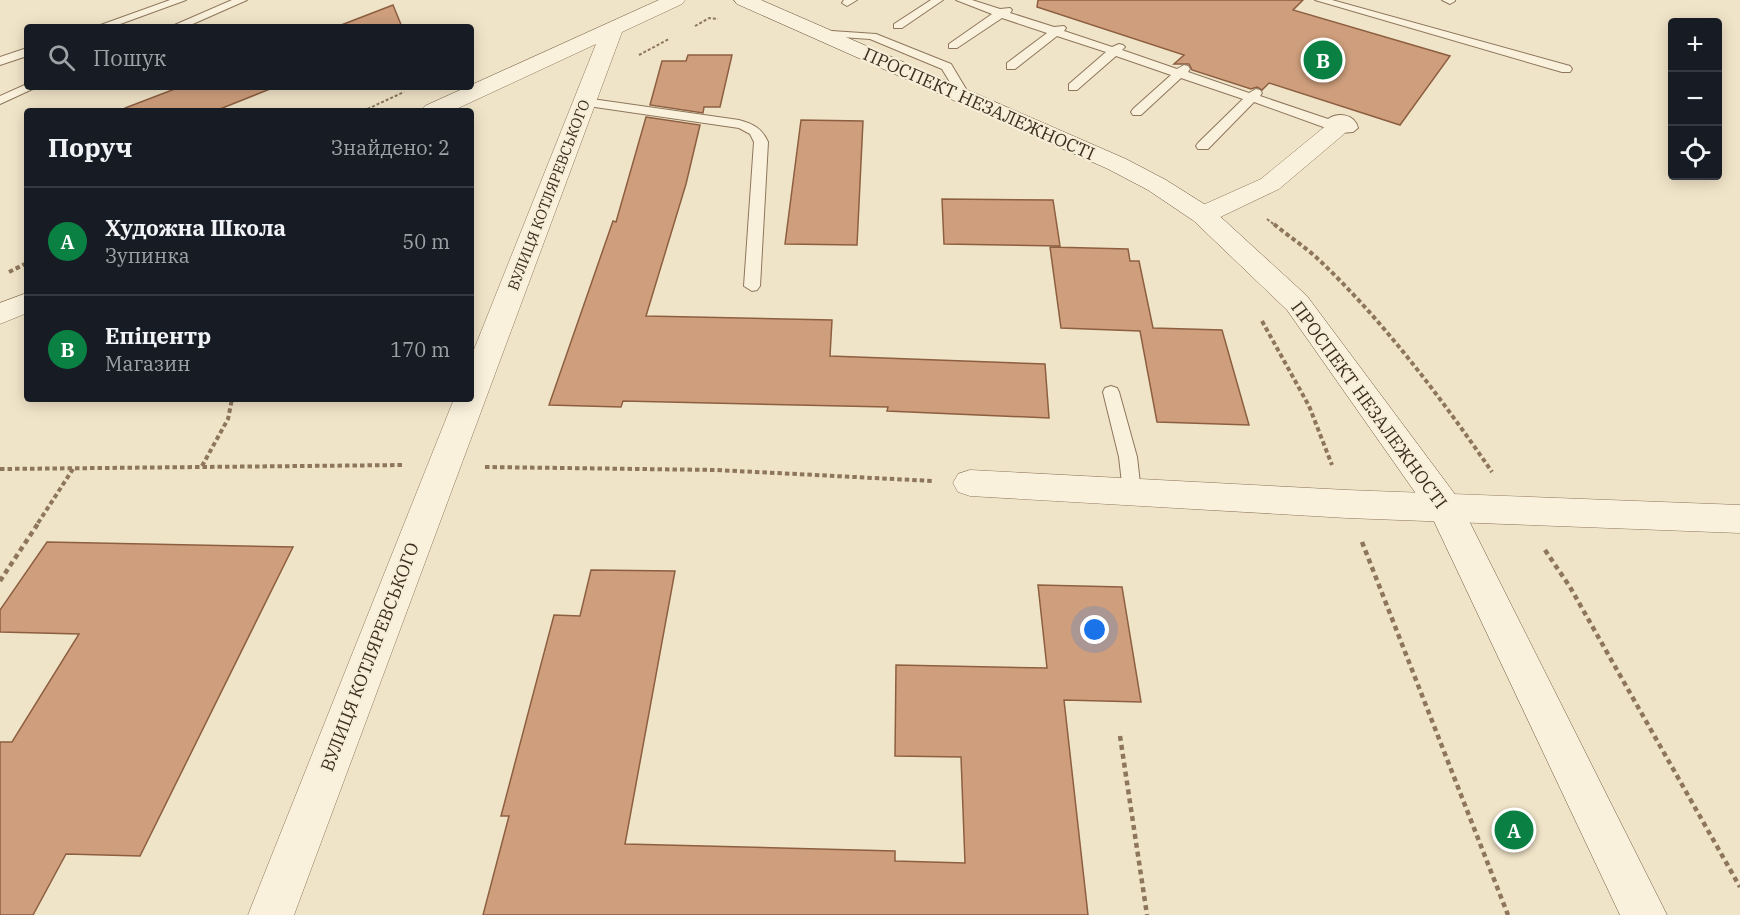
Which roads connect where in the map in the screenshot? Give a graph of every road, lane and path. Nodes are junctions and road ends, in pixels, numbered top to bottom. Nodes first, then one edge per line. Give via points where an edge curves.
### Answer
1 (180, 0) edge
2 (242, 0) edge
3 (675, 0) edge
4 (938, 0) edge
5 (961, 0) edge
6 (977, 0) edge
7 (1320, 0) edge
8 (736, 10) edge
9 (1003, 11) junction
10 (709, 18) dead end
11 (110, 24) edge
12 (183, 24) edge
13 (898, 26) dead end
14 (613, 28) junction
15 (1058, 30) junction
16 (953, 46) dead end
17 (1116, 49) junction
18 (24, 53) edge
19 (0, 62) edge
20 (1011, 66) dead end
21 (1566, 69) dead end
22 (1181, 71) junction
23 (1073, 87) dead end
24 (24, 90) edge
25 (405, 92) dead end
26 (1254, 95) junction
27 (0, 100) edge
28 (585, 102) junction
29 (370, 108) edge
30 (440, 108) edge
31 (1137, 112) dead end
32 (1334, 124) joint
33 (1203, 146) dead end
34 (1203, 215) junction
35 (24, 264) edge
36 (0, 276) edge
37 (752, 286) dead end
38 (24, 303) edge
39 (1258, 313) dead end
40 (0, 314) edge
41 (474, 388) edge
42 (1111, 392) dead end
43 (231, 402) edge
44 (468, 402) edge
45 (201, 466) dead end
46 (74, 468) dead end
47 (970, 483) dead end
48 (1132, 492) junction
49 (1347, 504) junction
50 (1445, 507) junction
51 (1740, 519) edge
52 (0, 581) edge
53 (1120, 736) dead end
54 (271, 915) edge
55 (1147, 915) edge
56 (1508, 915) edge
57 (1644, 915) edge

1 - 11 lane
2 - 12 lane
3 - 14 street
4 - 13 lane
5 - 9 lane
6 - 9 lane
7 - 21 lane
8 - 10 path
8 - 34 street, ПРОСПЕКТ НЕЗАЛЕЖНОСТІ via 818,33 1117,164
9 - 15 lane
9 - 16 lane
14 - 28 street, ВУЛИЦЯ КОТЛЯРЕВСЬКОГО
14 - 30 street
15 - 17 lane
15 - 20 lane
17 - 22 lane
17 - 23 lane
18 - 19 lane
22 - 26 lane
22 - 31 lane
24 - 27 lane
25 - 29 path
26 - 32 lane
26 - 33 lane
28 - 37 lane via 734,123 758,133
28 - 41 street, ВУЛИЦЯ КОТЛЯРЕВСЬКОГО
32 - 34 street via 1270,184
34 - 50 street, ПРОСПЕКТ НЕЗАЛЕЖНОСТІ via 1298,303
35 - 36 path
38 - 40 street
39 - 49 path via 1309,406
42 - 48 lane via 1128,457
43 - 45 path via 228,419
44 - 54 street, ВУЛИЦЯ КОТЛЯРЕВСЬКОГО
46 - 52 path
47 - 48 street
48 - 49 street
49 - 50 street
49 - 56 path
50 - 51 street
50 - 57 street, ПРОСПЕКТ НЕЗАЛЕЖНОСТІ
53 - 55 path

